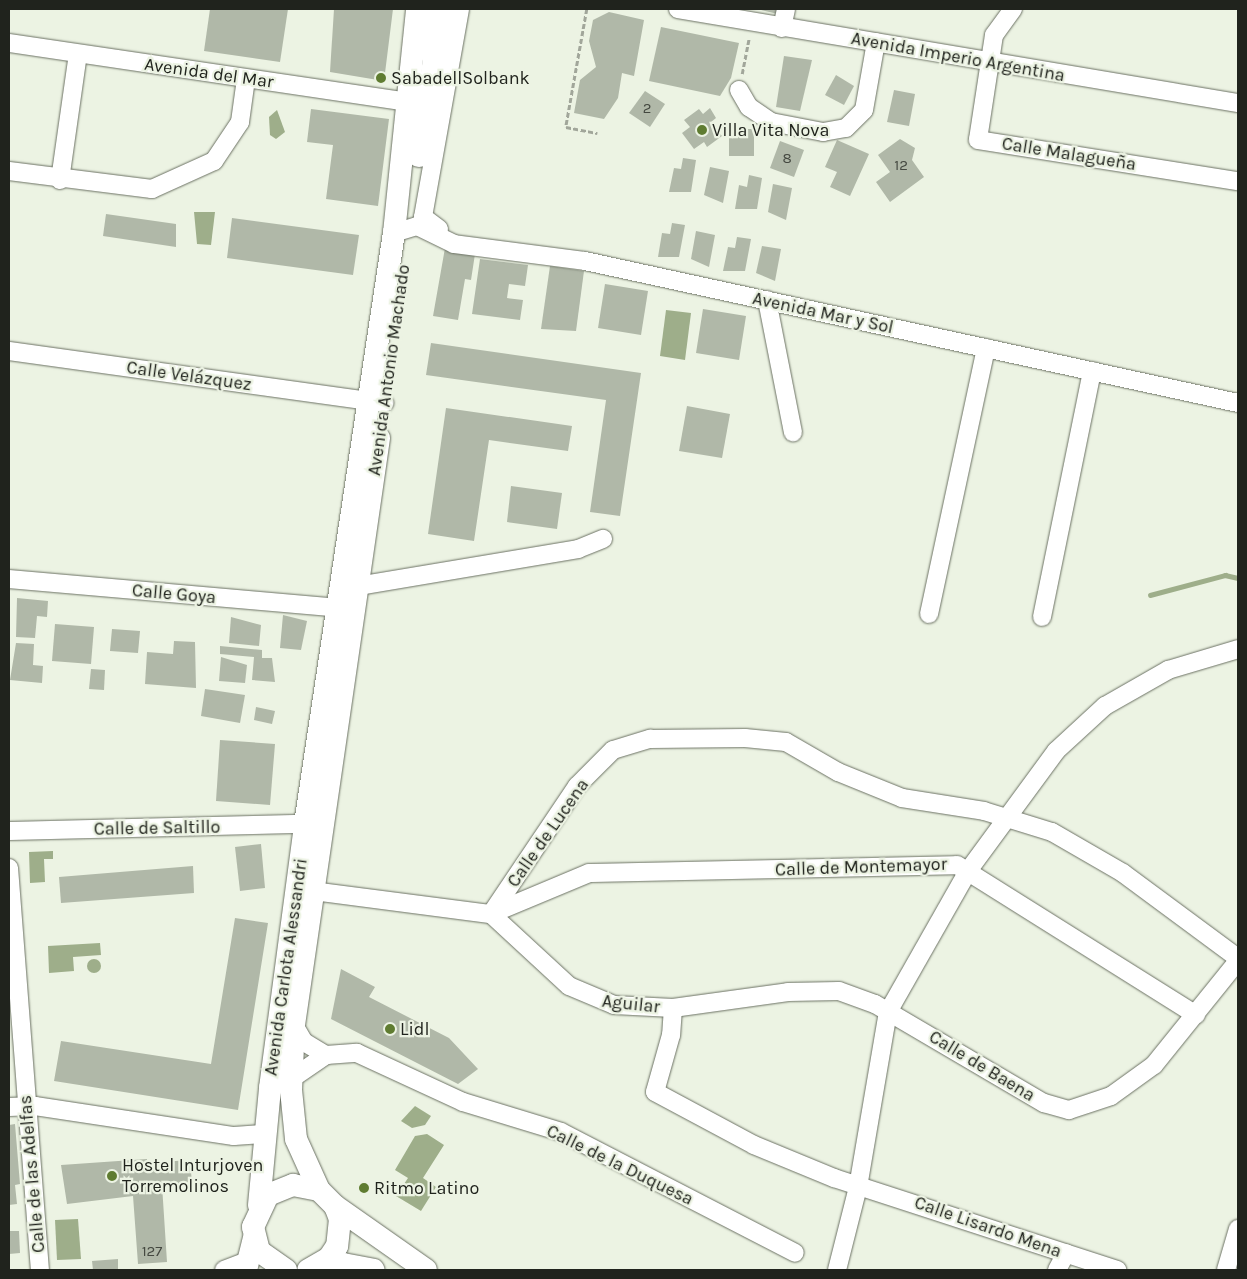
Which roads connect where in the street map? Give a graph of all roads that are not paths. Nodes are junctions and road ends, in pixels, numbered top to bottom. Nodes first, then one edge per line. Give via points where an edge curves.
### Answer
1 (417, 9) edge
2 (428, 9) edge
3 (442, 9) edge
4 (460, 9) edge
5 (678, 9) edge
6 (786, 9) edge
7 (1012, 9) edge
8 (782, 28) junction
9 (876, 42) junction
10 (9, 43) edge
11 (78, 54) junction
12 (993, 63) junction
13 (432, 64) junction
14 (246, 79) junction
15 (739, 90) road end
16 (410, 102) junction
17 (1238, 103) edge
18 (9, 171) edge
19 (60, 180) junction
20 (1238, 181) edge
21 (402, 229) junction
22 (460, 236) dead end
23 (767, 300) junction
24 (986, 348) junction
25 (9, 351) edge
26 (1092, 371) junction
27 (376, 402) junction
28 (1238, 402) edge
29 (793, 432) dead end
30 (603, 539) dead end
31 (9, 578) edge
32 (358, 586) junction
33 (338, 608) junction
34 (929, 614) dead end
35 (1042, 618) dead end
36 (1238, 649) edge
37 (328, 731) junction
38 (1009, 818) junction
39 (305, 824) junction
40 (9, 831) edge
41 (9, 868) edge
42 (968, 871) junction
43 (313, 891) junction
44 (491, 914) junction
45 (1238, 960) edge
46 (673, 1008) junction
47 (888, 1012) junction
48 (1196, 1015) junction
49 (294, 1026) junction
50 (326, 1055) junction
51 (291, 1079) junction
52 (17, 1106) edge
53 (266, 1134) junction
54 (858, 1187) junction
55 (319, 1190) junction
56 (259, 1205) junction
57 (335, 1206) junction
58 (1238, 1230) edge
59 (254, 1238) junction
60 (795, 1253) dead end
61 (1066, 1253) junction
62 (247, 1265) edge
63 (313, 1268) edge
64 (40, 1270) edge
65 (224, 1270) edge
66 (286, 1270) edge
67 (373, 1270) edge
68 (426, 1270) edge
69 (837, 1270) edge
70 (1057, 1270) edge
71 (1117, 1270) edge
72 (1226, 1270) edge

1 - 16 main road, Avenida Antonio Machado
2 - 13 street via 427,40
3 - 13 main road, Avenida Antonio Machado
4 - 22 street via 423,217
5 - 8 street, Avenida Imperio Argentina
6 - 8 street
7 - 12 street via 994,35
8 - 9 street, Avenida Imperio Argentina
9 - 12 street, Avenida Imperio Argentina
9 - 15 street via 864,110 846,128 823,132 771,122 749,106
10 - 11 street, Avenida del Mar
11 - 14 street, Avenida del Mar
11 - 19 street
12 - 17 street, Avenida Imperio Argentina
12 - 20 street, Calle Malagueña via 978,140
13 - 21 main road, Avenida Antonio Machado
14 - 16 street, Avenida del Mar
14 - 19 street via 240,122 214,160 152,189
16 - 21 main road, Avenida Antonio Machado
18 - 19 street
21 - 23 street, Avenida Mar y Sol via 454,244 584,261
21 - 27 main road, Avenida Antonio Machado
23 - 24 street, Avenida Mar y Sol
23 - 29 street
24 - 26 street, Avenida Mar y Sol
24 - 34 street
25 - 27 street, Calle Velázquez
26 - 28 street, Avenida Mar y Sol
26 - 35 street
27 - 32 main road, Avenida Antonio Machado
27 - 33 main road, Avenida Antonio Machado
30 - 32 street via 578,549
31 - 33 street, Calle Goya
32 - 37 main road, Avenida Antonio Machado
33 - 37 main road, Avenida Antonio Machado
36 - 38 street via 1168,670 1105,706 1056,751
37 - 39 main road, Avenida Carlota Alessandri
37 - 43 main road, Avenida Carlota Alessandri
38 - 42 street
38 - 44 street, Calle de Lucena via 902,798 838,772 786,742 650,739 613,750 577,786
38 - 45 street, Calle de Baena via 1052,832 1100,859
39 - 40 street, Calle de Saltillo
39 - 53 main road, Avenida Carlota Alessandri
41 - 52 street, Calle de las Adelfas
42 - 44 street, Calle de Montemayor via 957,865 588,873
42 - 47 street
42 - 48 street, Calle de Montemayor
43 - 44 street
43 - 49 main road, Avenida Carlota Alessandri
44 - 46 street, Aguilar via 562,981 589,998 614,1005
45 - 48 street, Calle de Baena
46 - 47 street, Calle de Baena via 788,992 838,991
46 - 54 street, Aguilar via 671,1035 655,1092 754,1145
47 - 48 street, Calle de Baena via 1044,1103 1069,1110 1111,1096 1154,1065
47 - 54 street
49 - 50 street via 304,1042
49 - 51 main road, Avenida Carlota Alessandri
50 - 51 street
50 - 60 street, Calle de la Duquesa via 357,1053 463,1102 561,1132
51 - 55 main road, Avenida Carlota Alessandri via 296,1139
52 - 53 street via 234,1136
52 - 64 street, Calle de las Adelfas
53 - 56 main road, Avenida Carlota Alessandri
54 - 61 street, Calle Lisardo Mena
54 - 69 street
55 - 56 main road via 306,1185 280,1188
55 - 57 main road
56 - 59 main road, Avenida Carlota Alessandri
57 - 63 main road via 340,1233 329,1258
57 - 68 main road
58 - 72 street
59 - 62 main road
59 - 66 main road via 268,1262
61 - 70 street
61 - 71 street, Calle Lisardo Mena
62 - 65 street
63 - 67 main road via 343,1264

